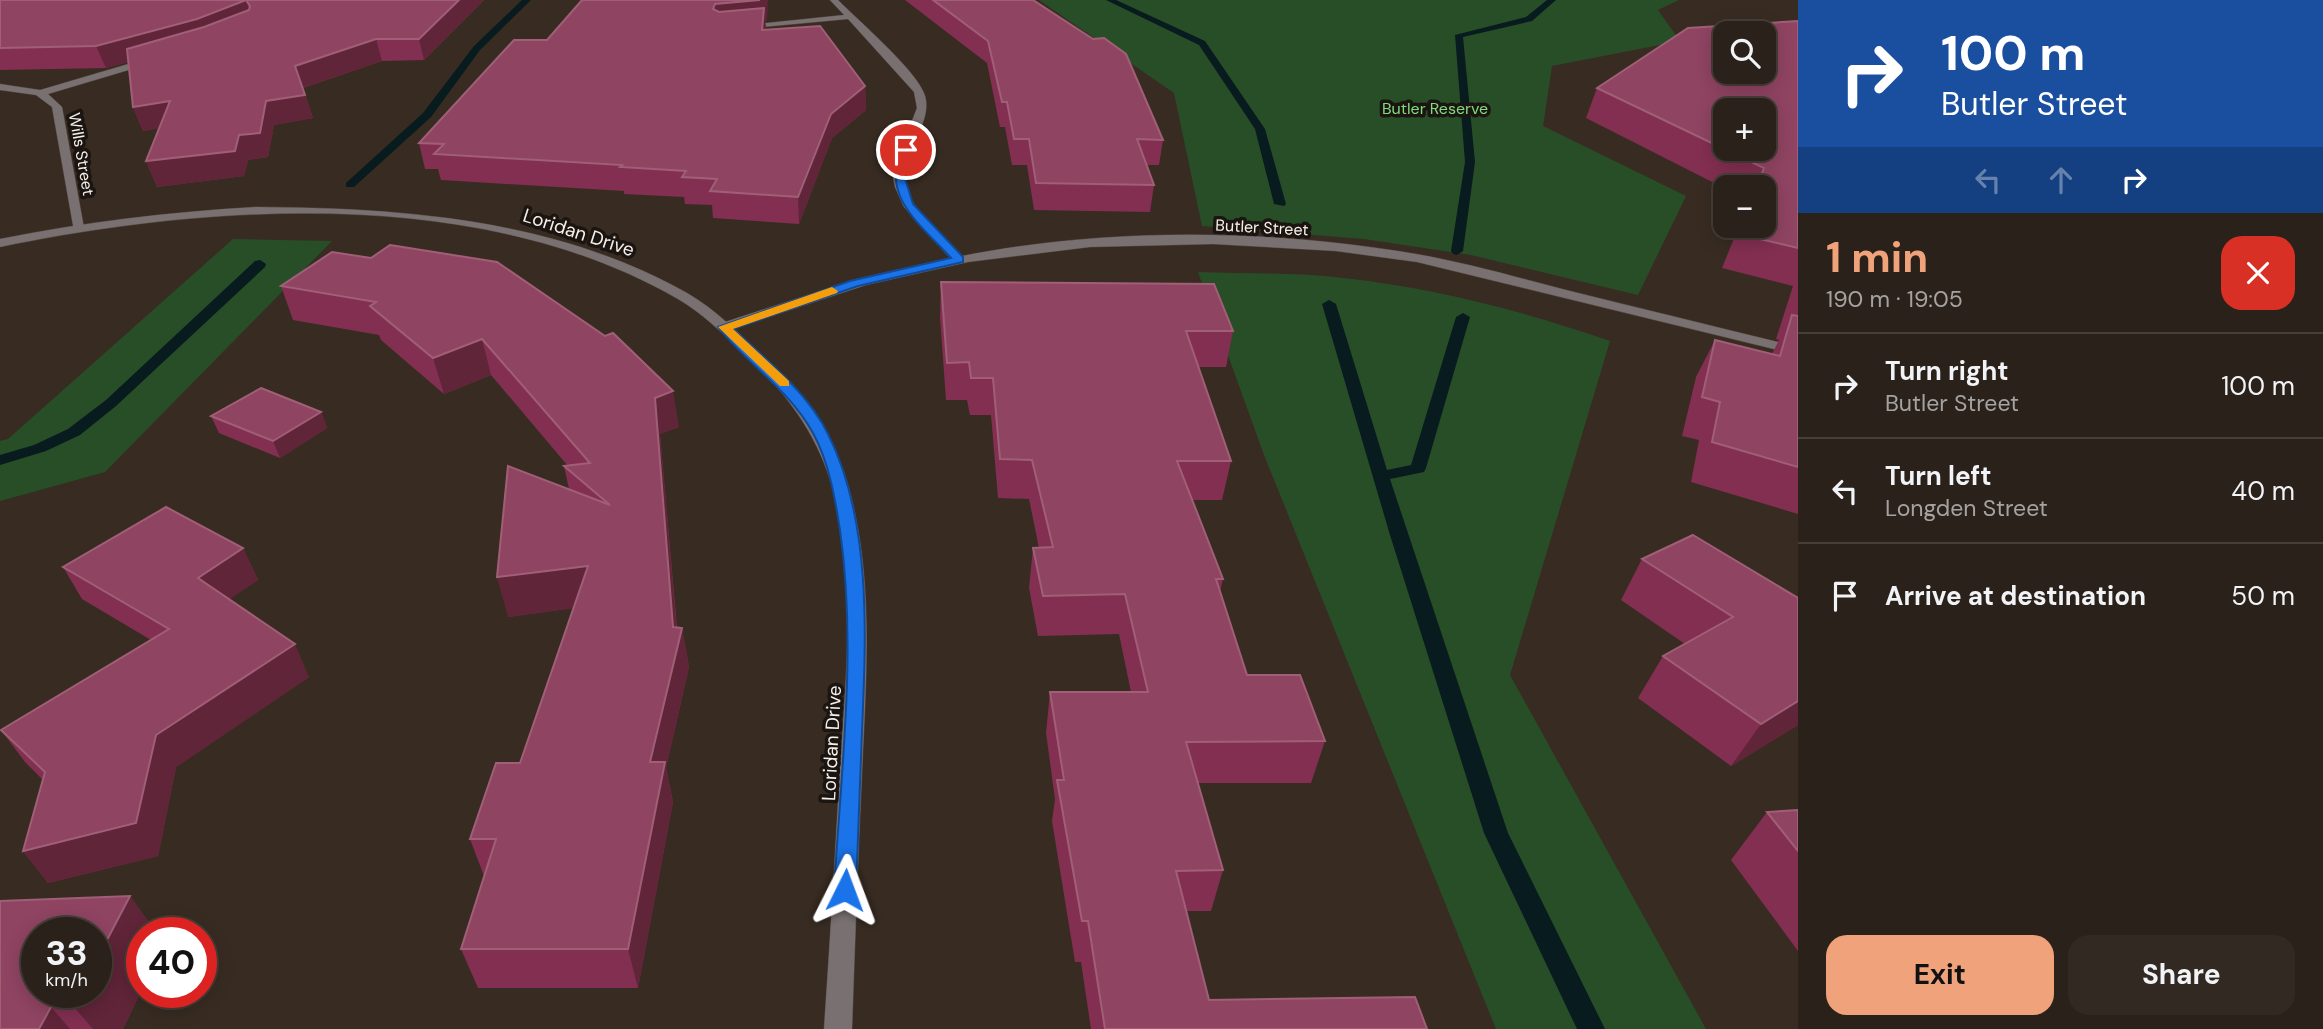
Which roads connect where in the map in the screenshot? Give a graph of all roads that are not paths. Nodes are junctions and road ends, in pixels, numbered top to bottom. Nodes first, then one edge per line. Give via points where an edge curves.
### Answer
1 (834, 0) edge
2 (847, 17) junction
3 (734, 27) edge
4 (156, 59) edge
5 (0, 87) edge
6 (40, 93) junction
7 (78, 228) junction
8 (0, 243) edge
9 (959, 260) junction
10 (724, 327) junction
11 (1798, 351) edge
12 (838, 1029) edge

1 - 2 street
2 - 3 street
2 - 9 street via 919,92 922,108 898,172 901,187 908,205
4 - 6 street
5 - 6 street
6 - 7 street, Wills Street via 53,99 57,107
7 - 8 street, Loridan Drive
7 - 10 street, Loridan Drive via 182,215 254,212 366,213 480,225 598,256 684,297
9 - 10 street, Butler Street via 854,284
9 - 11 street, Butler Street via 1035,249 1163,241 1308,246 1384,254 1488,274
10 - 12 street, Loridan Drive via 784,383 821,433 842,490 857,640

